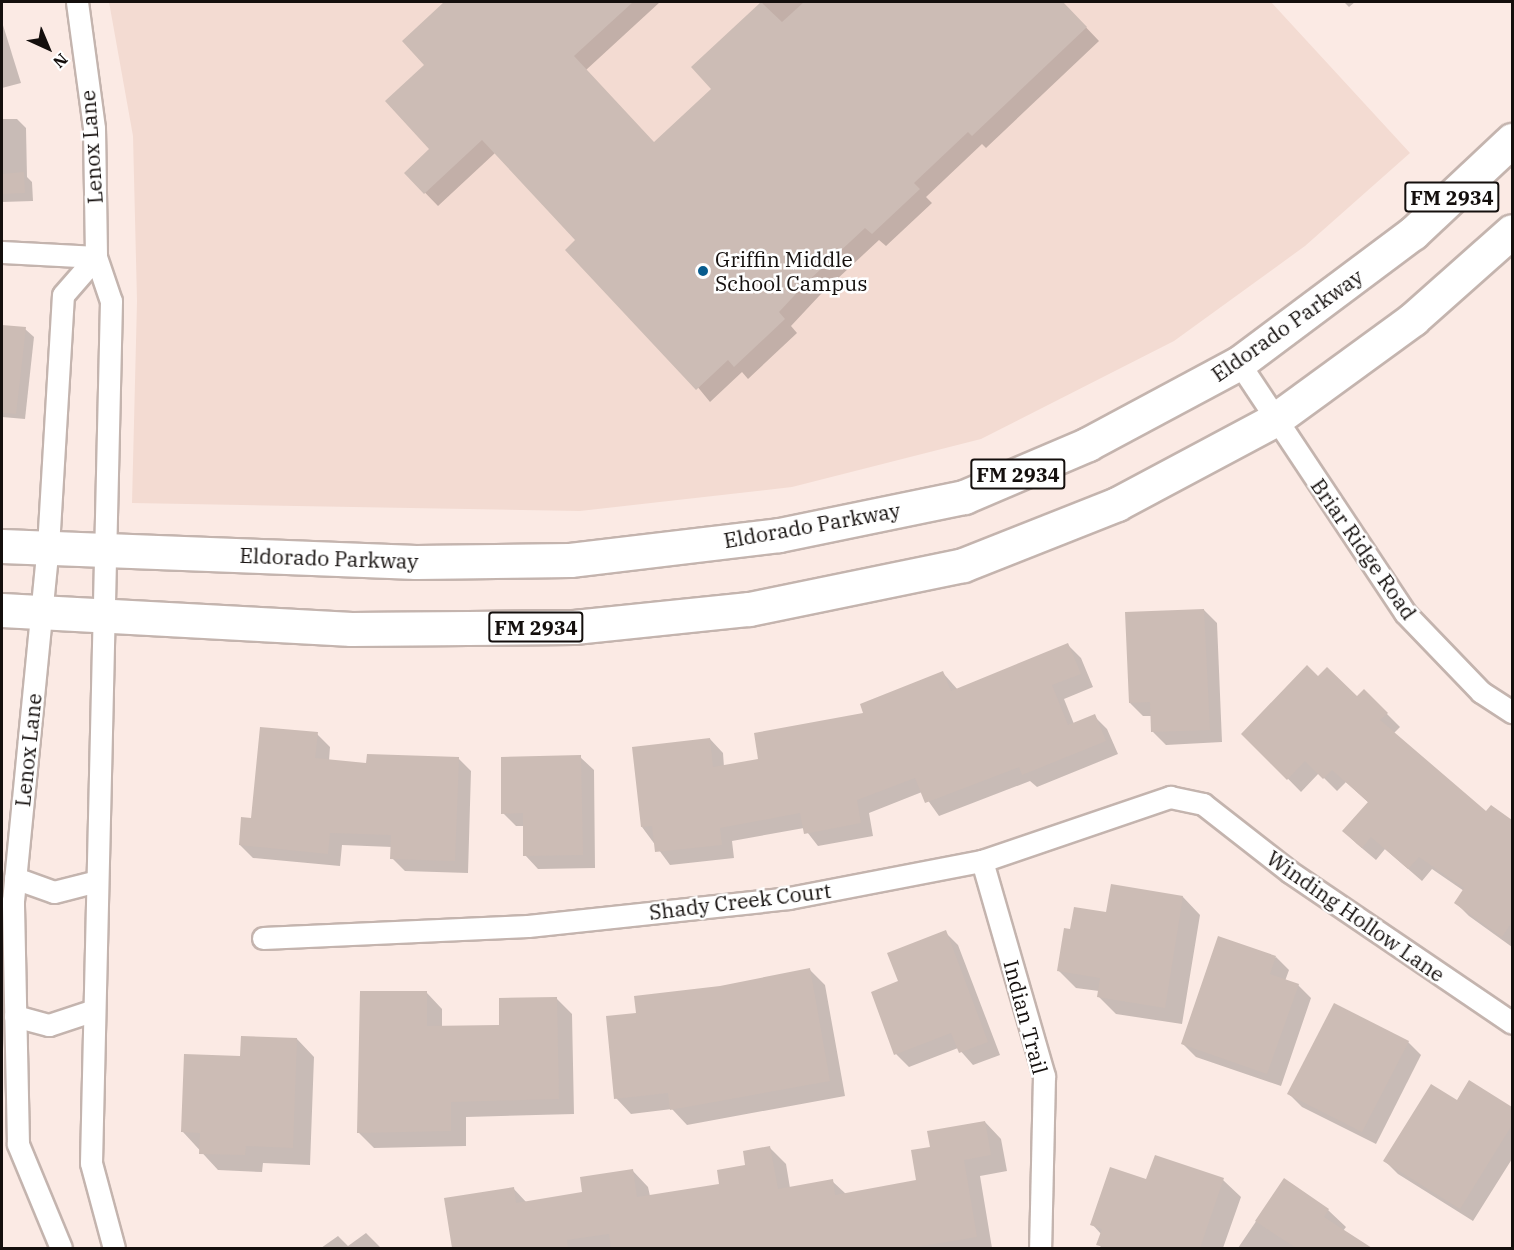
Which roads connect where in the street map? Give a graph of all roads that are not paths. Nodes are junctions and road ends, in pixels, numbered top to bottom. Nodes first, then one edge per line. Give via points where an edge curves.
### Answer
1 (77, 2) edge
2 (1512, 140) edge
3 (1512, 231) edge
4 (2, 252) edge
5 (96, 257) junction
6 (1239, 363) junction
7 (1276, 419) junction
8 (2, 546) edge
9 (48, 547) junction
10 (105, 549) junction
11 (2, 609) edge
12 (42, 610) junction
13 (103, 614) junction
14 (1512, 712) edge
15 (1203, 804) joint
16 (982, 861) junction
17 (15, 878) junction
18 (97, 881) junction
19 (263, 938) dead end
20 (94, 1010) junction
21 (15, 1016) junction
22 (1512, 1023) edge
23 (61, 1248) edge
24 (114, 1248) edge
25 (1041, 1248) edge

1 - 5 street, Lenox Lane via 94,128
2 - 6 main road, Eldorado Parkway / FM 2934 via 1413,233
3 - 7 main road, FM 2934 via 1413,319
4 - 5 street
5 - 9 street, Lenox Lane via 63,294
5 - 10 street, Lenox Lane via 111,301
6 - 7 street, Briar Ridge Road
6 - 10 main road, Eldorado Parkway / FM 2934 via 1088,444 964,497 779,535 570,560 416,562
7 - 13 main road, FM 2934 via 1117,504 963,565 749,609 574,627 351,629
7 - 14 street, Briar Ridge Road via 1405,614 1481,692
8 - 9 main road, Eldorado Parkway / FM 2934
9 - 10 main road, Eldorado Parkway / FM 2934
9 - 12 street, Lenox Lane
10 - 13 street, Lenox Lane
11 - 12 main road, FM 2934
12 - 13 main road, FM 2934
12 - 17 street, Lenox Lane
13 - 18 street, Lenox Lane
15 - 16 street, Shady Creek Court via 1170,797
15 - 22 street, Winding Hollow Lane via 1290,872
16 - 19 street, Shady Creek Court via 789,898 528,926
16 - 25 street, Indian Trail via 1044,1076
17 - 18 street via 54,892
17 - 21 street, Lenox Lane
18 - 20 street, Lenox Lane
20 - 21 street via 49,1025
20 - 24 street, Lenox Lane via 91,1163
21 - 23 street, Lenox Lane via 18,1144

